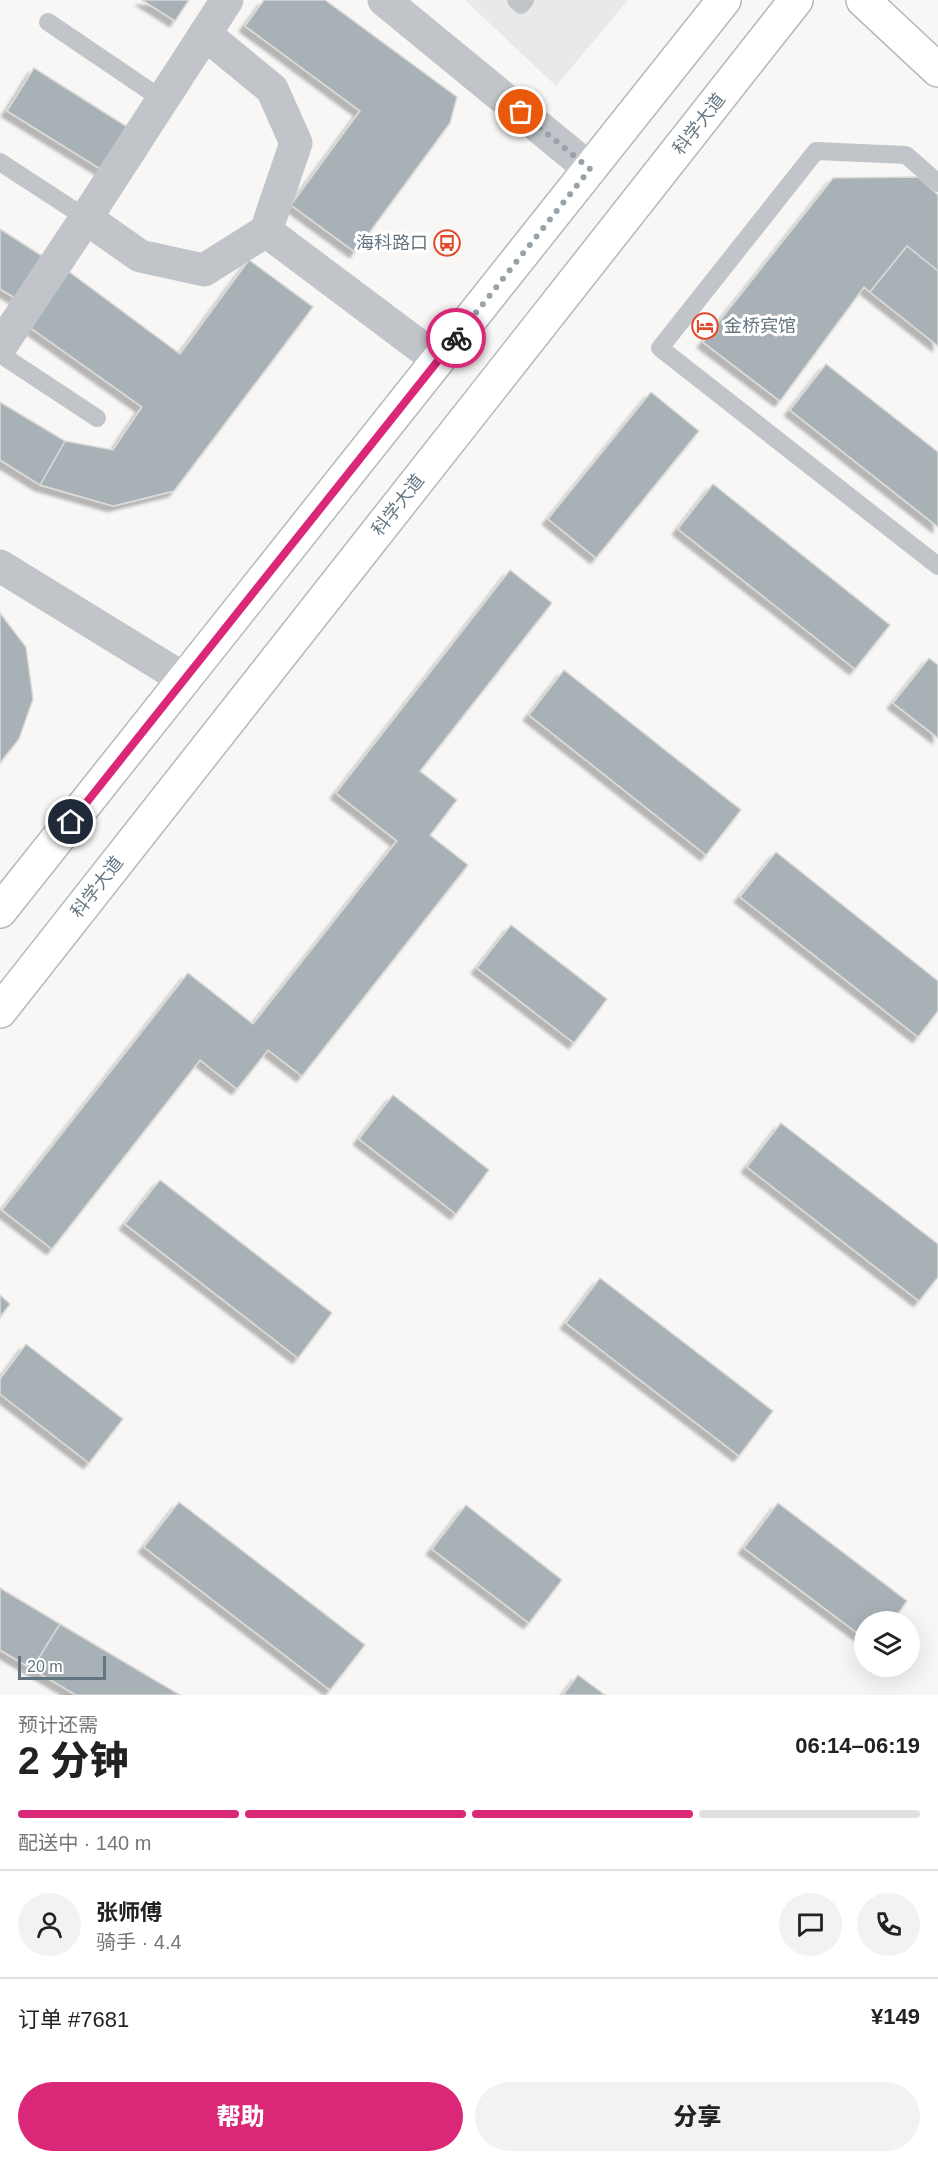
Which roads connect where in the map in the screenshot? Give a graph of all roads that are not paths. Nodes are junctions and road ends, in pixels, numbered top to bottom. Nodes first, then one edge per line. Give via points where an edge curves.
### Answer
1 (227, 0) edge
2 (384, 0) edge
3 (516, 0) edge
4 (525, 0) edge
5 (724, 0) edge
6 (796, 0) edge
7 (863, 0) edge
8 (48, 22) dead end
9 (205, 34) junction
10 (938, 70) edge
11 (163, 100) junction
12 (0, 162) edge
13 (590, 169) junction
14 (938, 183) edge
15 (86, 218) junction
16 (266, 231) junction
17 (0, 347) edge
18 (0, 354) edge
19 (438, 360) junction
20 (98, 418) dead end
21 (0, 566) edge
22 (938, 566) edge
23 (184, 679) junction
24 (0, 910) edge
25 (0, 1011) edge

1 - 9 street
2 - 13 street
3 - 4 lane via 521,5
5 - 13 main road
6 - 25 main road, 科学大道
7 - 10 main road
8 - 11 lane
9 - 11 street
9 - 16 street via 272,89 296,143
11 - 15 street
12 - 15 lane
13 - 19 main road
14 - 22 lane via 906,155 816,151 660,348
15 - 16 street via 140,256 204,270
15 - 17 street
16 - 19 street
18 - 20 lane
19 - 23 main road
21 - 23 street
23 - 24 main road

